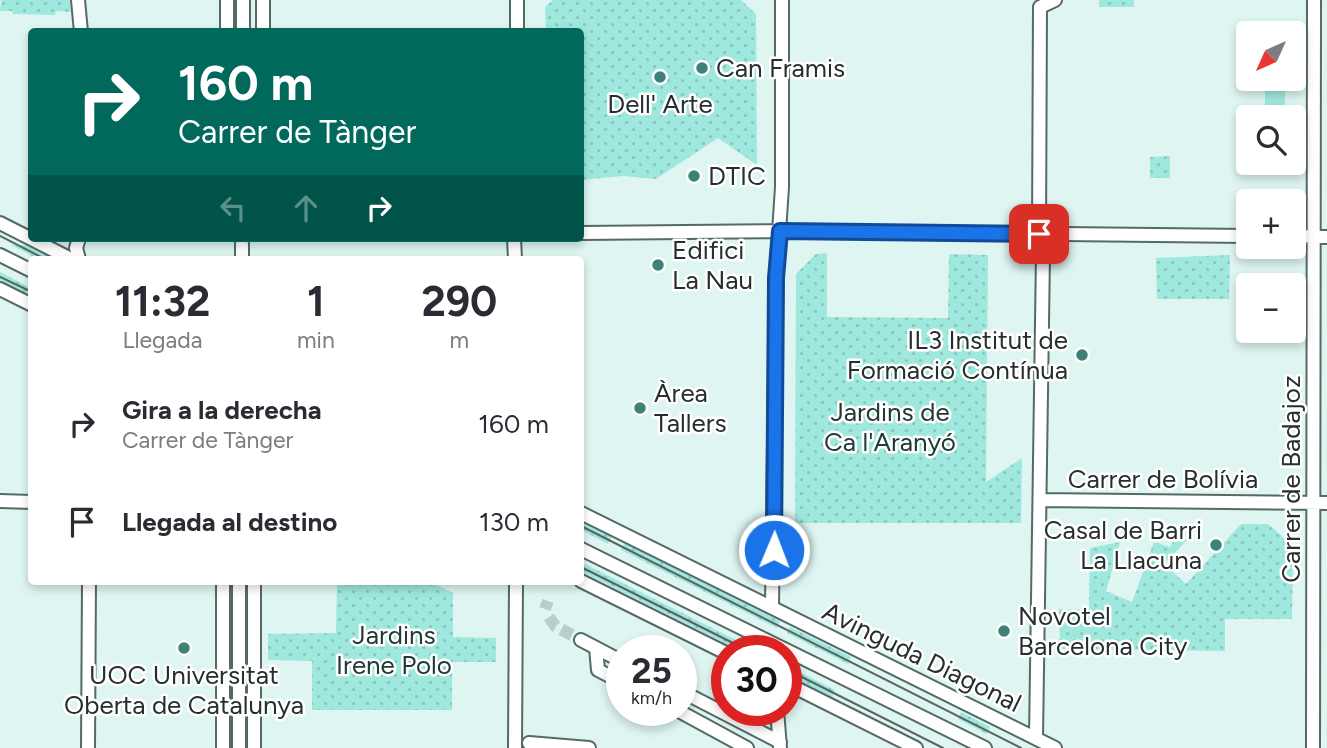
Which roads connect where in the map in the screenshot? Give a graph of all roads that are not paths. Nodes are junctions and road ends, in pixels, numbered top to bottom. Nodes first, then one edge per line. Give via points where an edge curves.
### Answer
1 (78, 0) edge
2 (227, 0) edge
3 (243, 0) edge
4 (263, 0) edge
5 (517, 0) edge
6 (1055, 0) edge
7 (1314, 0) edge
8 (782, 2) edge
9 (1037, 3) edge
10 (81, 28) edge
11 (227, 28) edge
12 (243, 28) edge
13 (263, 28) edge
14 (517, 28) edge
15 (0, 223) edge
16 (15, 231) junction
17 (28, 231) edge
18 (780, 231) junction
19 (0, 232) edge
20 (584, 233) edge
21 (1039, 234) junction
22 (1236, 236) edge
23 (1306, 237) edge
24 (1313, 237) junction
25 (1327, 237) edge
26 (28, 238) edge
27 (37, 242) edge
28 (242, 244) dead end
29 (0, 255) edge
30 (65, 256) edge
31 (242, 256) edge
32 (28, 269) edge
33 (0, 289) edge
34 (28, 303) edge
35 (1040, 500) junction
36 (0, 501) edge
37 (28, 502) edge
38 (1321, 503) edge
39 (584, 514) edge
40 (584, 549) edge
41 (584, 582) edge
42 (89, 585) edge
43 (223, 585) edge
44 (239, 585) edge
45 (254, 585) edge
46 (516, 585) edge
47 (772, 608) junction
48 (580, 640) tunnel mouth
49 (711, 646) edge
50 (596, 648) junction
51 (606, 653) edge
52 (1320, 653) edge
53 (606, 674) edge
54 (802, 691) edge
55 (697, 721) edge
56 (748, 726) edge
57 (750, 726) edge
58 (778, 726) edge
59 (1036, 738) junction
60 (529, 743) dead end
61 (780, 745) edge
62 (741, 746) edge
63 (88, 748) edge
64 (223, 748) edge
65 (239, 748) edge
66 (254, 748) edge
67 (514, 748) edge
68 (589, 748) edge
69 (916, 748) edge
70 (985, 748) edge
71 (1055, 748) edge
72 (1313, 748) edge

1 - 10 street
2 - 11 street
3 - 12 street
4 - 13 street
5 - 14 street
6 - 9 street
7 - 24 street, Carrer de Badajoz
8 - 18 street
9 - 21 street
15 - 16 street
16 - 17 street
16 - 19 street
16 - 26 street
18 - 20 street
18 - 21 street
18 - 47 street
21 - 22 street
21 - 35 street via 1043,254
23 - 24 street
24 - 25 street
24 - 38 street, Carrer de Badajoz
27 - 30 street
28 - 31 street
29 - 32 street
33 - 34 street
35 - 38 street, Carrer de Bolívia
35 - 59 street
36 - 37 street
38 - 52 street, Carrer de Badajoz
39 - 47 street, Avinguda Diagonal
40 - 70 street, Avinguda Diagonal
41 - 49 street
42 - 63 street
43 - 64 street
44 - 65 street
45 - 66 street
46 - 67 street
47 - 59 street, Avinguda Diagonal
48 - 50 street
50 - 51 street
50 - 53 street via 598,670
52 - 72 street, Carrer de Badajoz
54 - 69 street
55 - 62 street
56 - 62 street
57 - 61 street
58 - 61 street
59 - 71 street, Avinguda Diagonal
60 - 68 street

